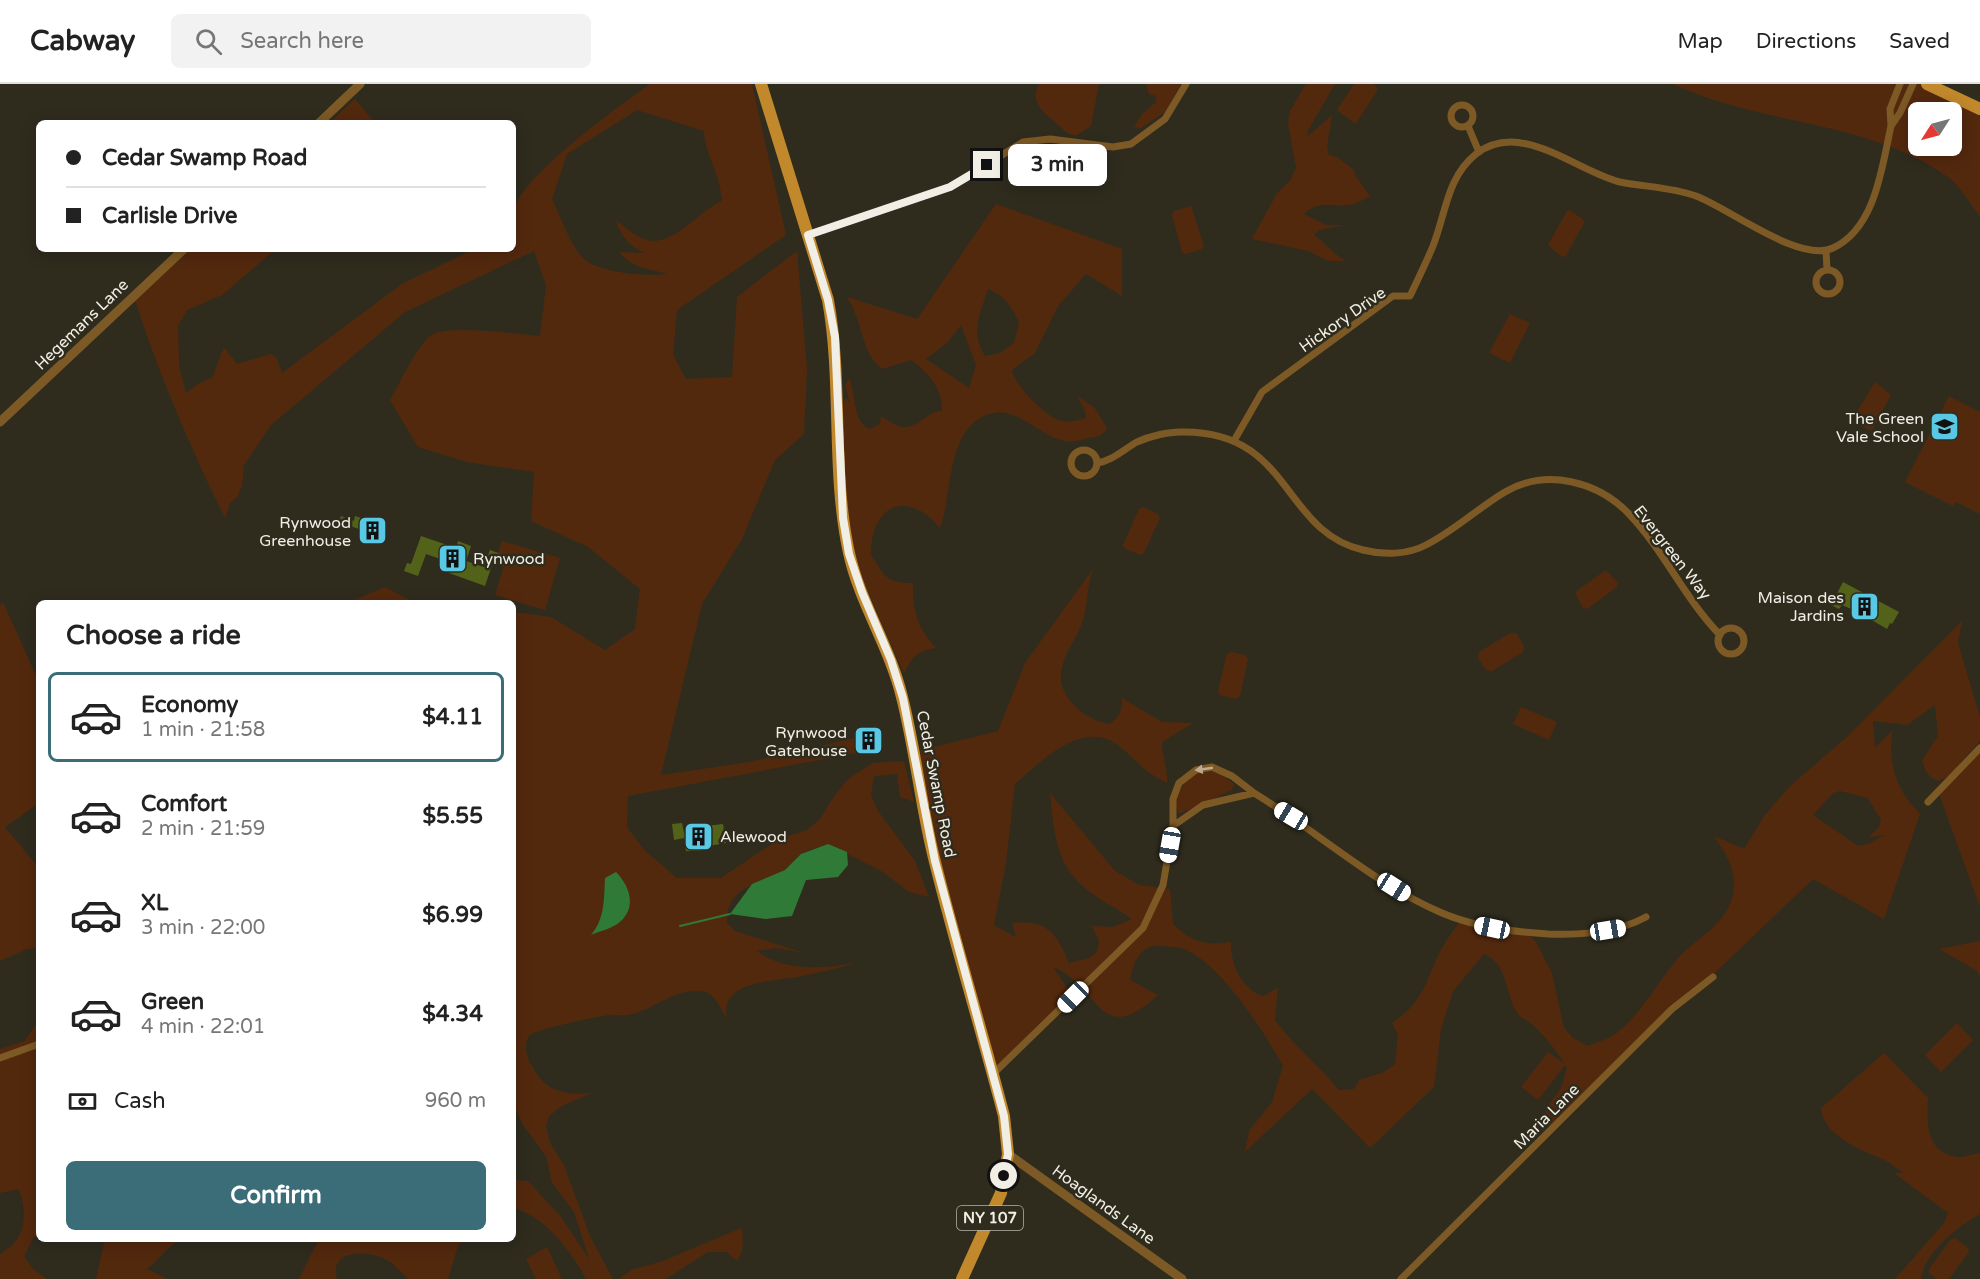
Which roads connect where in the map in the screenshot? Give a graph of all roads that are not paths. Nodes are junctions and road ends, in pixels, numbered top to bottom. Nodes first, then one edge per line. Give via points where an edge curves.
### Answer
1 (360, 84) edge
2 (760, 84) edge
3 (1186, 84) edge
4 (1900, 84) edge
5 (1913, 84) edge
6 (1927, 84) edge
7 (1980, 109) edge
8 (323, 120) edge
9 (1468, 126) dead end
10 (1891, 126) junction
11 (1479, 152) junction
12 (808, 235) junction
13 (1826, 250) junction
14 (181, 252) edge
15 (1827, 270) dead end
16 (0, 422) edge
17 (1235, 439) junction
18 (1097, 463) dead end
19 (1720, 635) dead end
20 (1980, 748) edge
21 (1254, 793) junction
22 (1928, 802) dead end
23 (1173, 826) junction
24 (1646, 917) dead end
25 (1713, 977) dead end
26 (36, 1045) edge
27 (0, 1058) edge
28 (993, 1074) junction
29 (1008, 1154) junction
30 (962, 1279) edge
31 (1182, 1279) edge
32 (1401, 1279) edge

1 - 8 street
2 - 12 main road, Cedar Swamp Road / NY 107
3 - 12 street via 1165,119 1131,144 1113,147 1050,140 1023,142 950,187
4 - 10 street via 1890,109
5 - 10 street
6 - 7 main road
9 - 11 street
10 - 13 street via 1873,204 1851,233 1835,248
11 - 13 street, Hickory Drive via 1496,144 1518,142 1535,146 1613,179 1696,196 1784,242
11 - 17 street, Hickory Drive via 1454,179 1433,246 1410,296 1393,296 1262,392
12 - 28 main road, Cedar Swamp Road / NY 107 via 835,337 843,518 849,554 903,698 935,861
13 - 15 street
14 - 16 street, Hegemans Lane
17 - 18 street, Evergreen Way via 1169,433 1141,441
17 - 19 street, Evergreen Way via 1273,468 1323,531 1344,544 1377,553 1408,552 1425,546 1507,491 1525,484 1569,481 1594,488 1629,514
20 - 22 street
21 - 23 street via 1203,805
21 -> 23 street via 1221,770 1196,770 1179,783 1174,793
21 - 24 street via 1412,898 1469,922 1563,935 1623,927
23 - 28 street via 1163,885 1143,928
25 - 32 street, Maria Lane via 1672,1010
26 - 27 street
28 - 29 main road, Cedar Swamp Road / NY 107 via 1004,1116
29 - 30 main road, Cedar Swamp Road / NY 107 via 1001,1193
29 - 31 street, Hoaglands Lane

